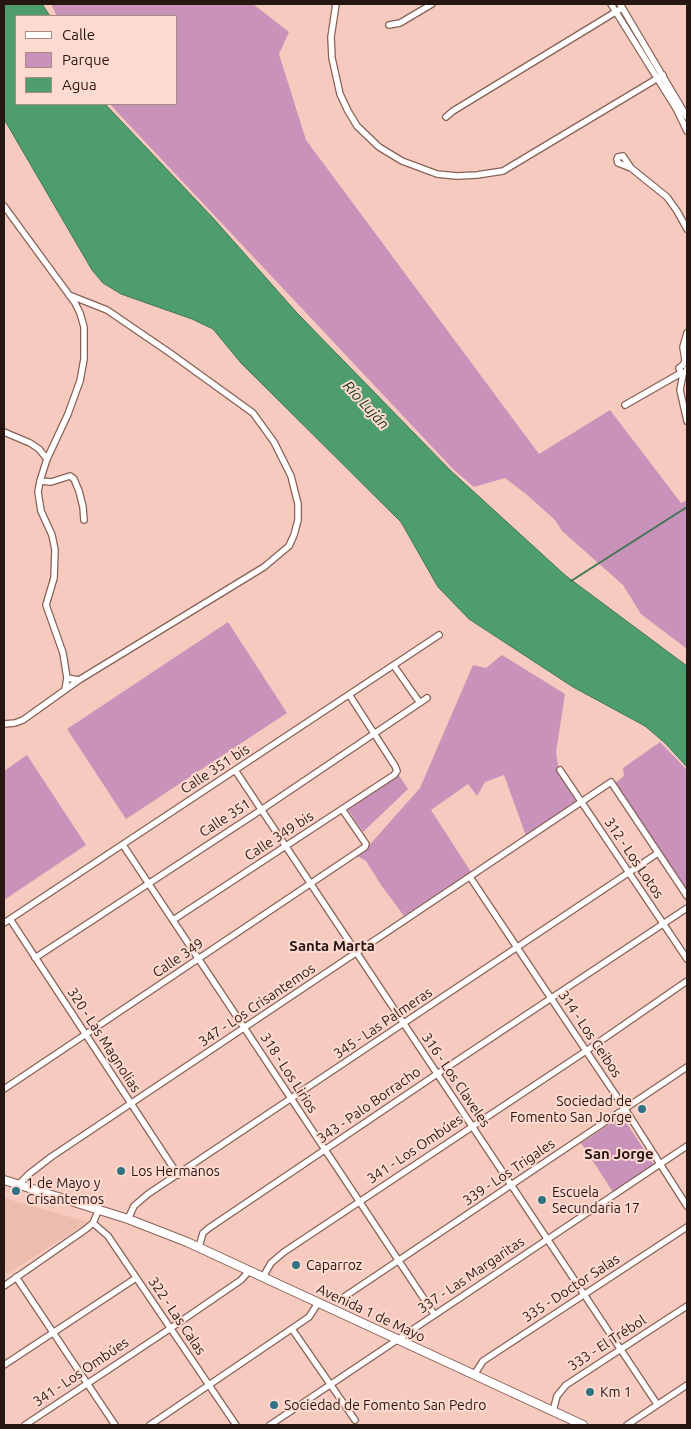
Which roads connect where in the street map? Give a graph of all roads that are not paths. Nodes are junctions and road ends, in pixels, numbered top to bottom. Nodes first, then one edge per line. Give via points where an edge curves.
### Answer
1 (336, 4) edge
2 (432, 4) edge
3 (611, 4) edge
4 (621, 6) edge
5 (616, 12) junction
6 (388, 25) dead end
7 (660, 77) junction
8 (446, 117) dead end
9 (687, 117) edge
10 (687, 131) edge
11 (631, 168) dead end
12 (4, 206) edge
13 (687, 229) edge
14 (69, 295) junction
15 (687, 333) edge
16 (685, 367) edge
17 (625, 405) dead end
18 (687, 421) edge
19 (4, 432) edge
20 (47, 459) junction
21 (40, 481) junction
22 (84, 520) dead end
23 (439, 635) dead end
24 (394, 666) junction
25 (67, 678) junction
26 (80, 680) junction
27 (65, 690) junction
28 (350, 696) junction
29 (428, 698) dead end
30 (420, 703) junction
31 (4, 724) edge
32 (374, 734) junction
33 (235, 770) junction
34 (560, 770) dead end
35 (581, 802) junction
36 (342, 809) junction
37 (261, 810) junction
38 (123, 844) junction
39 (286, 846) junction
40 (658, 853) junction
41 (629, 872) junction
42 (470, 877) junction
43 (148, 883) junction
44 (311, 884) junction
45 (687, 896) edge
46 (687, 908) edge
47 (10, 919) junction
48 (173, 920) junction
49 (4, 923) edge
50 (663, 924) junction
51 (517, 948) junction
52 (357, 953) junction
53 (35, 958) junction
54 (199, 959) junction
55 (687, 959) edge
56 (687, 981) edge
57 (551, 999) junction
58 (404, 1024) junction
59 (245, 1028) junction
60 (86, 1035) junction
61 (586, 1052) junction
62 (687, 1067) edge
63 (437, 1074) junction
64 (4, 1089) edge
65 (292, 1099) junction
66 (132, 1104) junction
67 (625, 1110) junction
68 (472, 1126) junction
69 (687, 1146) edge
70 (326, 1150) junction
71 (660, 1165) junction
72 (178, 1174) junction
73 (4, 1180) edge
74 (19, 1184) junction
75 (511, 1185) junction
76 (360, 1202) junction
77 (687, 1206) edge
78 (98, 1209) junction
79 (128, 1218) junction
80 (93, 1223) junction
81 (687, 1227) edge
82 (547, 1239) junction
83 (198, 1247) junction
84 (399, 1260) junction
85 (249, 1271) junction
86 (16, 1277) junction
87 (263, 1277) junction
88 (136, 1278) junction
89 (4, 1286) edge
90 (584, 1294) junction
91 (344, 1297) dead end
92 (318, 1302) junction
93 (687, 1306) edge
94 (434, 1314) junction
95 (171, 1328) junction
96 (292, 1329) junction
97 (53, 1333) junction
98 (398, 1339) junction
99 (621, 1350) junction
100 (4, 1365) edge
101 (474, 1375) junction
102 (86, 1383) junction
103 (331, 1384) junction
104 (687, 1384) edge
105 (209, 1385) junction
106 (657, 1404) junction
107 (553, 1411) junction
108 (355, 1420) dead end
109 (25, 1425) edge
110 (114, 1425) edge
111 (150, 1425) edge
112 (236, 1425) edge
113 (270, 1425) edge
114 (584, 1425) edge
115 (626, 1425) edge

1 - 7 street via 331,37 332,58 340,94 348,111 368,138 384,151 437,174 457,176 503,171
2 - 6 street via 400,23
3 - 5 street
4 - 5 street
4 - 7 street
5 - 7 street
5 - 8 street
7 - 9 street
7 - 10 street
11 - 13 street via 667,197
12 - 14 street
14 - 20 street via 84,327 84,359 76,393
14 - 26 street via 107,310 253,413 286,464 298,504 294,534 280,555
15 - 16 street via 683,347
16 - 17 street
16 - 18 street via 680,390
19 - 20 street via 30,443
20 - 21 street
21 - 22 street via 51,482 70,476 74,479
21 - 25 street via 38,502 55,550 54,578 46,605 60,640
23 - 24 street, Calle 351 bis
24 - 28 street, Calle 351 bis
24 - 30 street
25 - 26 street
25 - 27 street
26 - 27 street
27 - 31 street via 23,720
28 - 32 street
28 - 33 street, Calle 351 bis
29 - 30 street, Calle 351
30 - 32 street, Calle 351
32 - 36 street, Calle 349 bis via 396,766 396,771
32 - 37 street, Calle 351
33 - 37 street, 316 - Los Claveles
33 - 38 street, Calle 351 bis
34 - 35 street, 312 - Los Lotos
35 - 40 street, 347 - Los Crisantemos via 611,782
35 - 41 street, 312 - Los Lotos
35 - 42 street, 347 - Los Crisantemos
36 - 39 street, Calle 349 bis
36 - 44 street, Calle 349 via 365,847
37 - 39 street, 316 - Los Claveles
37 - 43 street, Calle 351
38 - 43 street, 318 - Los Lirios
38 - 47 street, Calle 351 bis
39 - 44 street, 316 - Los Claveles
39 - 48 street, Calle 349 bis
40 - 41 street, 345 - Las Palmeras
40 - 45 street
41 - 50 street, 312 - Los Lotos
41 - 51 street, 345 - Las Palmeras
42 - 51 street, 314 - Los Ceibos
42 - 52 street, 347 - Los Crisantemos
43 - 48 street, 318 - Los Lirios
43 - 53 street, Calle 351
44 - 52 street, 316 - Los Claveles
44 - 54 street, Calle 349
46 - 50 street, 343 - Palo Borracho
47 - 49 street, Calle 351 bis
47 - 53 street, 320 - Las Magnolias
48 - 54 street, 318 - Los Lirios
50 - 55 street, 312 - Los Lotos
50 - 57 street, 343 - Palo Borracho
51 - 57 street, 314 - Los Ceibos
51 - 58 street, 345 - Las Palmeras
52 - 58 street, 316 - Los Claveles
52 - 59 street, 347 - Los Crisantemos
53 - 60 street, 320 - Las Magnolias
54 - 59 street, 318 - Los Lirios
54 - 60 street, Calle 349
56 - 61 street, 341 - Los Ombúes
57 - 61 street, 314 - Los Ceibos
57 - 63 street, 343 - Palo Borracho
58 - 63 street, 316 - Los Claveles
58 - 65 street, 345 - Las Palmeras
59 - 65 street, 318 - Los Lirios
59 - 66 street, 347 - Los Crisantemos
60 - 64 street, Calle 349
60 - 66 street, 320 - Las Magnolias
61 - 67 street, 314 - Los Ceibos
61 - 68 street, 341 - Los Ombúes
62 - 67 street, 339 - Los Trigales
63 - 68 street, 316 - Los Claveles
63 - 70 street, 343 - Palo Borracho
65 - 70 street, 318 - Los Lirios
65 - 72 street, 345 - Las Palmeras
66 - 72 street, 320 - Las Magnolias
66 - 74 street, 347 - Los Crisantemos via 51,1157
67 - 71 street, 314 - Los Ceibos
67 - 75 street, 339 - Los Trigales
68 - 75 street, 316 - Los Claveles
68 - 76 street, 341 - Los Ombúes
69 - 71 street, 337 - Las Margaritas
70 - 76 street, 318 - Los Lirios
70 - 83 street, 343 - Palo Borracho via 209,1228
71 - 77 street, 314 - Los Ceibos
71 - 82 street, 337 - Las Margaritas
72 - 79 street, 345 - Las Palmeras via 134,1206
73 - 74 main road, Avenida 1 de Mayo
74 - 78 main road, Avenida 1 de Mayo
75 - 82 street, 316 - Los Claveles
75 - 84 street, 339 - Los Trigales
76 - 84 street, 318 - Los Lirios
76 - 87 street, 341 - Los Ombúes via 280,1255
78 - 79 main road, Avenida 1 de Mayo
78 - 80 street
79 - 83 main road, Avenida 1 de Mayo
80 - 86 street
80 - 88 street, 322 - Las Calas via 108,1236
81 - 90 street, 335 - Doctor Salas
82 - 90 street, 316 - Los Claveles
82 - 94 street, 337 - Las Margaritas
83 - 85 main road, Avenida 1 de Mayo
84 - 91 street, 339 - Los Trigales
84 - 94 street, 318 - Los Lirios
85 - 87 main road, Avenida 1 de Mayo
85 - 95 street, 341 - Los Ombúes via 241,1280
86 - 89 street
86 - 97 street
87 - 92 main road, Avenida 1 de Mayo
88 - 95 street, 322 - Las Calas
88 - 97 street
90 - 99 street, 316 - Los Claveles
90 - 101 street, 335 - Doctor Salas via 483,1361
92 - 96 street via 309,1317
92 - 98 main road, Avenida 1 de Mayo
93 - 99 street, 333 - El Trébol
94 - 98 street, 337 - Las Margaritas
95 - 102 street, 341 - Los Ombúes
95 - 105 street, 322 - Las Calas
96 - 103 street
96 - 105 street
97 - 100 street
97 - 102 street
98 - 101 main road, Avenida 1 de Mayo
98 - 103 street, 337 - Las Margaritas
99 - 106 street, 316 - Los Claveles
99 - 107 street, 333 - El Trébol via 566,1385 557,1396
101 - 107 main road, Avenida 1 de Mayo
102 - 109 street, 341 - Los Ombúes
102 - 110 street
103 - 108 street
103 - 113 street, 337 - Las Margaritas
104 - 106 street
105 - 111 street
105 - 112 street, 322 - Las Calas
106 - 115 street
107 - 114 main road, Avenida 1 de Mayo

